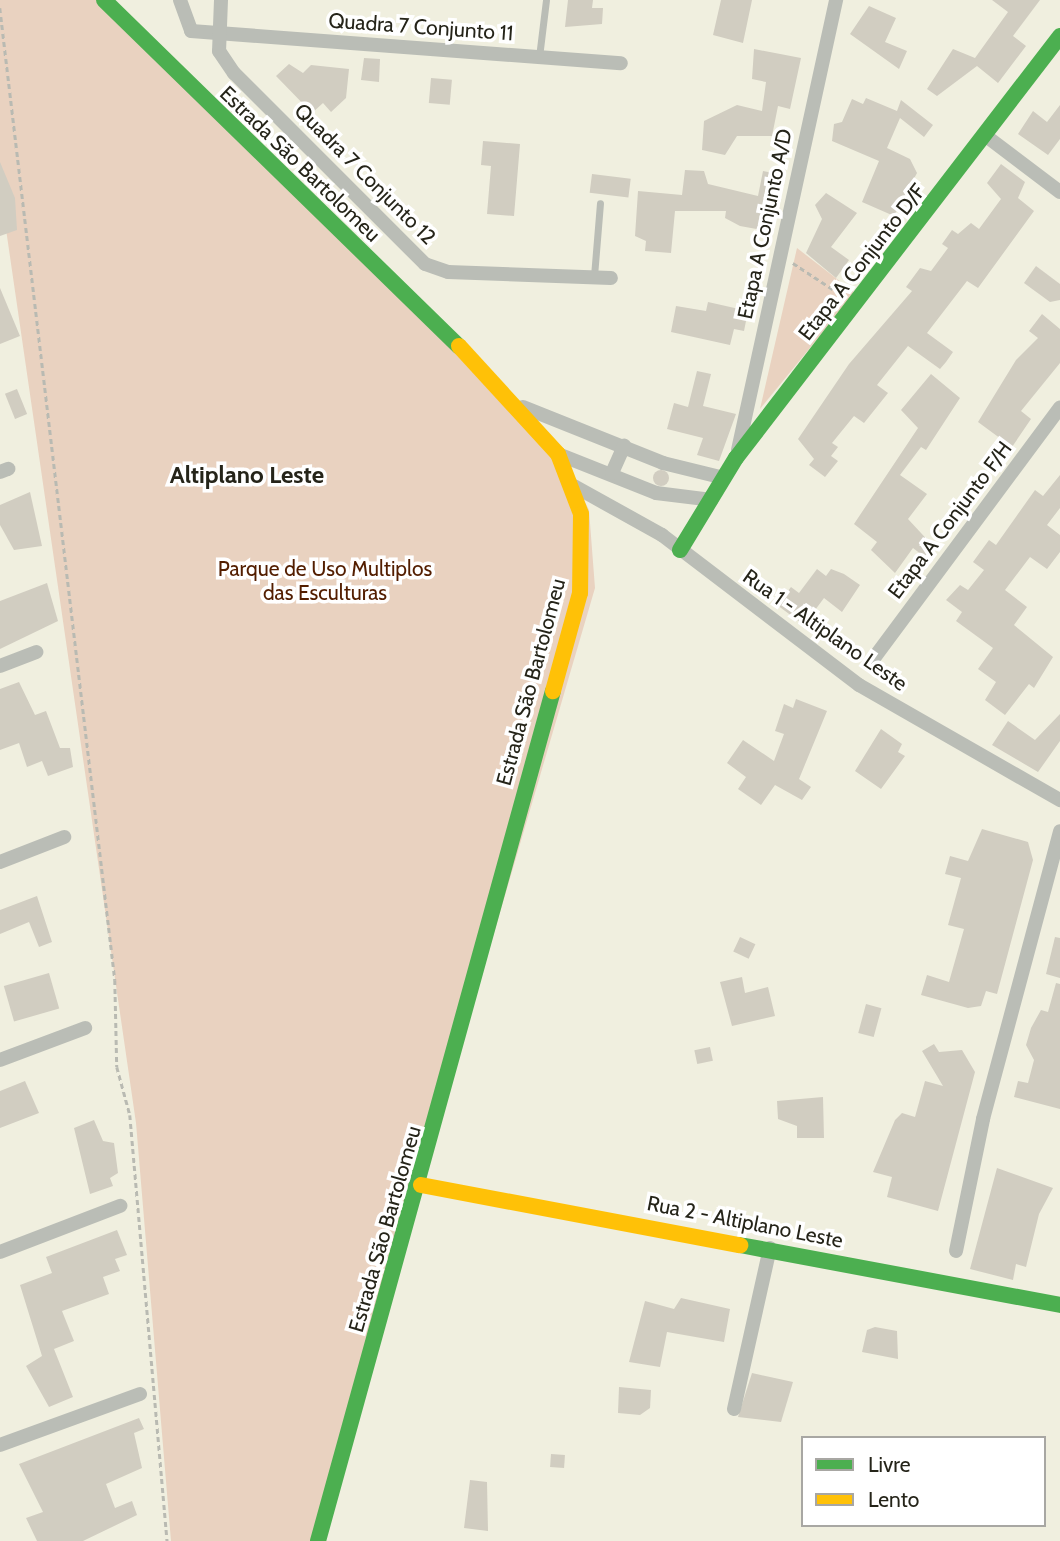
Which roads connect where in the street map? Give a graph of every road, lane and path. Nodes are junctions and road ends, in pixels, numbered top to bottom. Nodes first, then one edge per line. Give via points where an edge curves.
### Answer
1 (104, 0) edge
2 (180, 0) edge
3 (221, 0) edge
4 (546, 0) edge
5 (836, 0) edge
6 (0, 8) edge
7 (218, 33) junction
8 (1060, 36) edge
9 (539, 57) junction
10 (621, 64) dead end
11 (986, 136) junction
12 (1060, 191) edge
13 (600, 203) dead end
14 (779, 253) junction
15 (594, 276) junction
16 (611, 278) dead end
17 (856, 305) junction
18 (519, 405) junction
19 (1060, 408) edge
20 (572, 427) junction
21 (624, 446) junction
22 (556, 450) junction
23 (736, 458) junction
24 (612, 473) junction
25 (724, 478) junction
26 (574, 486) junction
27 (712, 500) junction
28 (680, 550) junction
29 (36, 652) dead end
30 (874, 658) dead end
31 (0, 666) edge
32 (1060, 800) edge
33 (1060, 831) edge
34 (64, 837) dead end
35 (0, 862) edge
36 (85, 1028) dead end
37 (0, 1060) edge
38 (421, 1185) junction
39 (120, 1206) dead end
40 (771, 1248) junction
41 (956, 1251) dead end
42 (0, 1252) edge
43 (1060, 1305) edge
44 (140, 1394) dead end
45 (734, 1409) dead end
46 (0, 1445) edge
47 (167, 1541) edge
48 (318, 1541) edge

1 - 18 street, Estrada São Bartolomeu
2 - 7 street, Quadra 7 Conjunto 11 via 186,27
3 - 7 street
4 - 9 lane
5 - 14 street, Etapa A Conjunto A/D
6 - 47 path via 115,980 117,1067 130,1115
7 - 9 street, Quadra 7 Conjunto 11
7 - 15 street, Quadra 7 Conjunto 12 via 219,51 234,73 425,264 449,272
8 - 11 street, Etapa A Conjunto D/F
9 - 10 street, Quadra 7 Conjunto 11
11 - 12 street
11 - 17 street, Etapa A Conjunto D/F
13 - 15 lane
14 - 17 path
14 - 23 street, Etapa A Conjunto A/D
15 - 16 street, Quadra 7 Conjunto 12
17 - 23 street, Etapa A Conjunto D/F
18 - 20 street
18 - 22 street, Estrada São Bartolomeu
19 - 30 street, Etapa A Conjunto F/H
20 - 21 street
20 - 22 street
21 - 24 street
21 - 25 street via 698,476
22 - 24 street
22 - 26 street, Estrada São Bartolomeu
23 - 25 street, Etapa A Conjunto D/F
24 - 27 street via 656,493
25 - 27 street, Etapa A Conjunto D/F
26 - 28 street, Rua 1 - Altiplano Leste via 625,509
26 - 38 street, Estrada São Bartolomeu via 584,533 580,593 481,942
27 - 28 street, Etapa A Conjunto D/F
28 - 32 street, Rua 1 - Altiplano Leste via 859,685
29 - 31 street
33 - 41 street via 983,1119
34 - 35 street
36 - 37 street
38 - 40 street, Rua 2 - Altiplano Leste
38 - 48 street, Estrada São Bartolomeu
39 - 42 street
40 - 43 street, Rua 2 - Altiplano Leste
40 - 45 street
44 - 46 street

